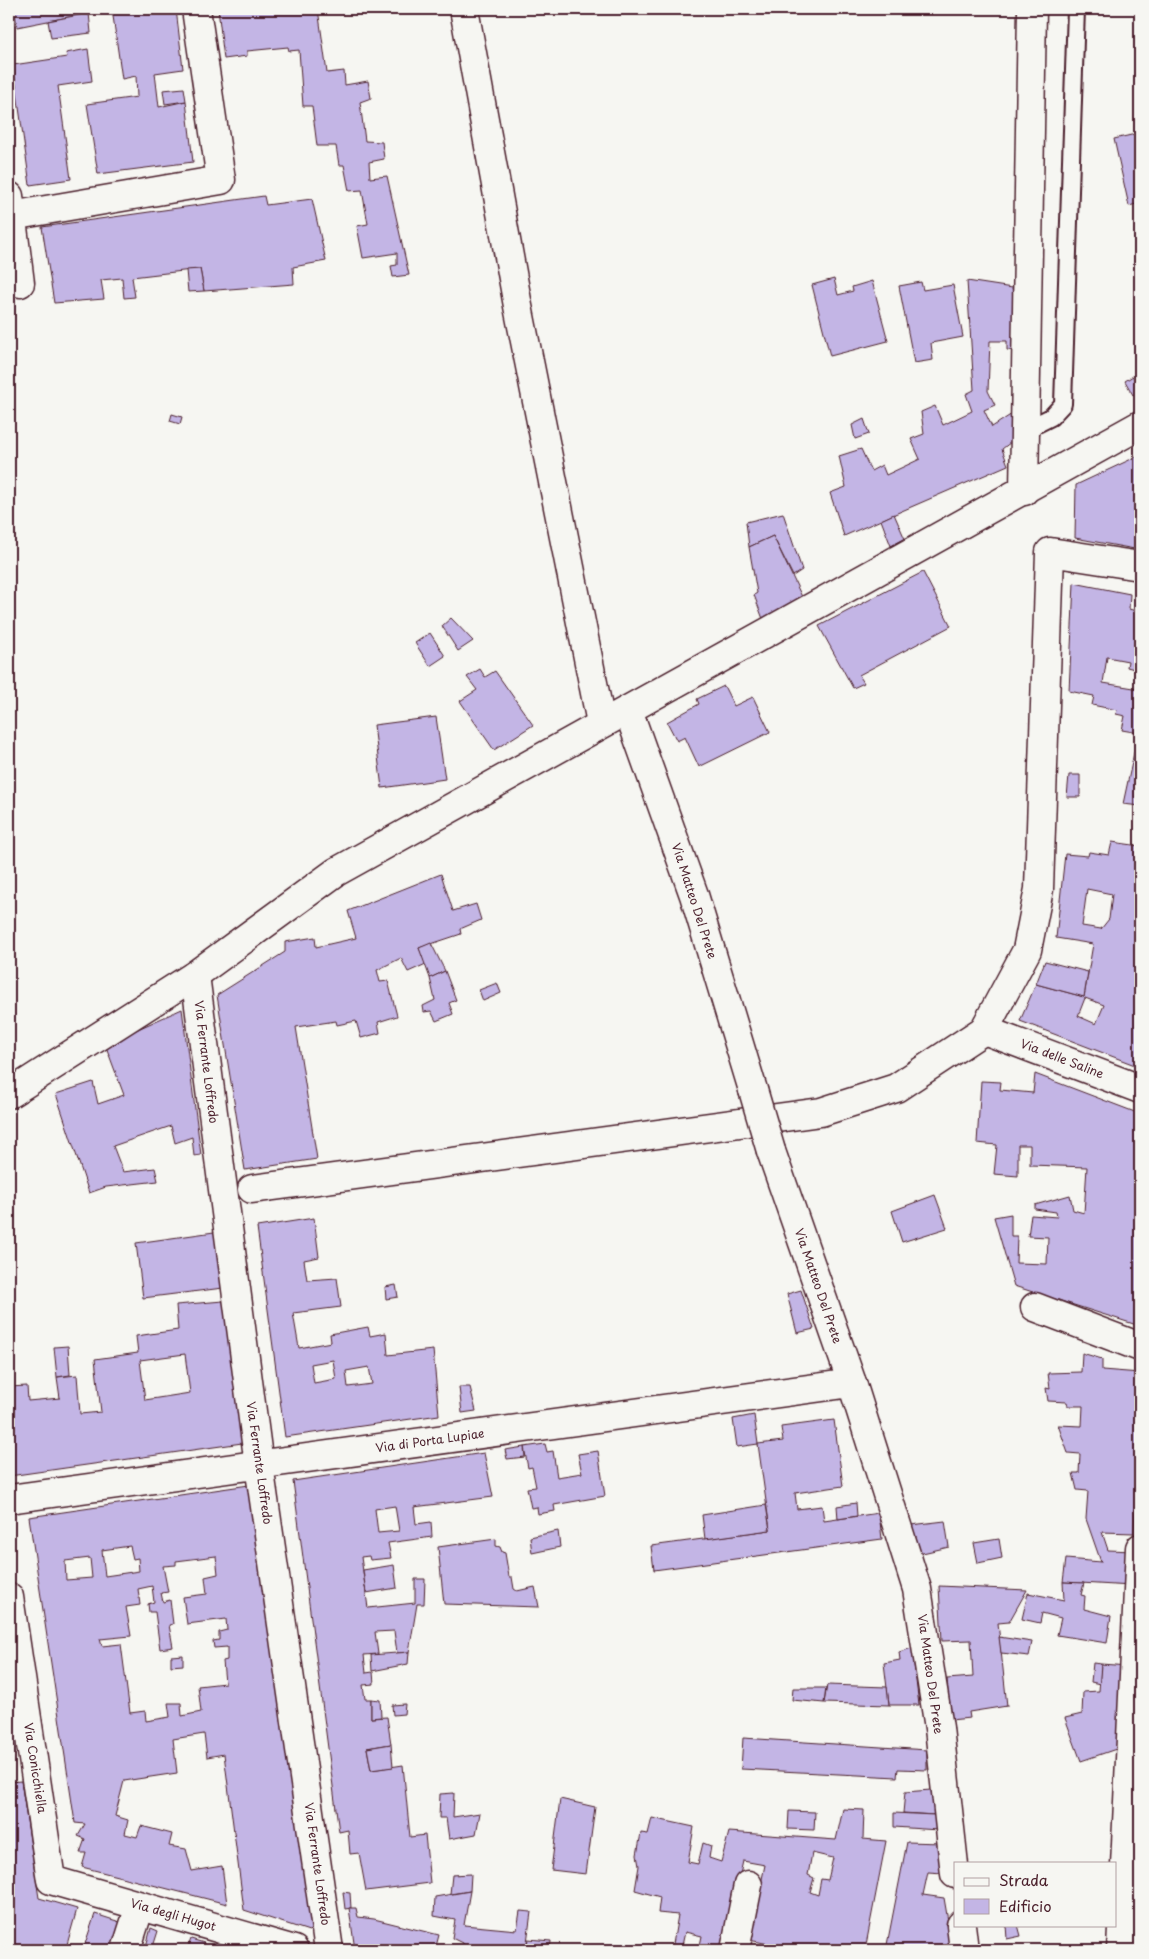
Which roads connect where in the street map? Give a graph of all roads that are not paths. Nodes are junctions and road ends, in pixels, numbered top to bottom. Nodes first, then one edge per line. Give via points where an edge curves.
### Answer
1 (196, 9) edge
2 (464, 9) edge
3 (1032, 9) edge
4 (1076, 9) edge
5 (10, 206) edge
6 (20, 283) dead end
7 (1140, 425) edge
8 (1025, 430) junction
9 (1024, 491) junction
10 (1140, 566) edge
11 (628, 710) junction
12 (601, 724) junction
13 (195, 975) junction
14 (984, 1030) junction
15 (1140, 1089) edge
16 (9, 1094) edge
17 (252, 1188) dead end
18 (1035, 1307) dead end
19 (1140, 1347) edge
20 (852, 1383) junction
21 (259, 1465) junction
22 (9, 1499) edge
23 (1140, 1548) edge
24 (9, 1596) edge
25 (1138, 1647) edge
26 (954, 1865) edge
27 (1132, 1873) edge
28 (52, 1880) joint
29 (748, 1885) dead end
30 (140, 1906) junction
31 (961, 1926) edge
32 (739, 1949) edge
33 (126, 1950) edge
34 (294, 1950) edge
35 (329, 1950) edge
36 (964, 1950) edge
37 (1121, 1950) edge

1 - 5 street via 221,180
2 - 12 street via 518,306
3 - 8 street
4 - 8 lane via 1063,404 1051,417
5 - 6 street
7 - 9 street
8 - 9 street
9 - 11 street
10 - 14 street via 1050,552 1039,889 1028,950
11 - 12 street
11 - 20 street, Via Matteo Del Prete, bridge via 694,895 771,1151
12 - 13 street via 336,872
13 - 16 street
13 - 21 street, Via Ferrante Loffredo
14 - 15 street, Via delle Saline
14 - 17 street via 896,1088 821,1112
18 - 19 street
20 - 21 street, Via di Porta Lupiae
20 - 26 street, Via Matteo Del Prete via 917,1589 939,1728
21 - 22 street, Via di Porta Lupiae
21 - 35 street, Via Ferrante Loffredo
23 - 25 street
24 - 28 street, Via Conicchiella
25 - 27 street
27 - 37 street
28 - 30 street, Via degli Hugot
29 - 32 street
30 - 33 street
30 - 34 street, Via degli Hugot
31 - 36 street

